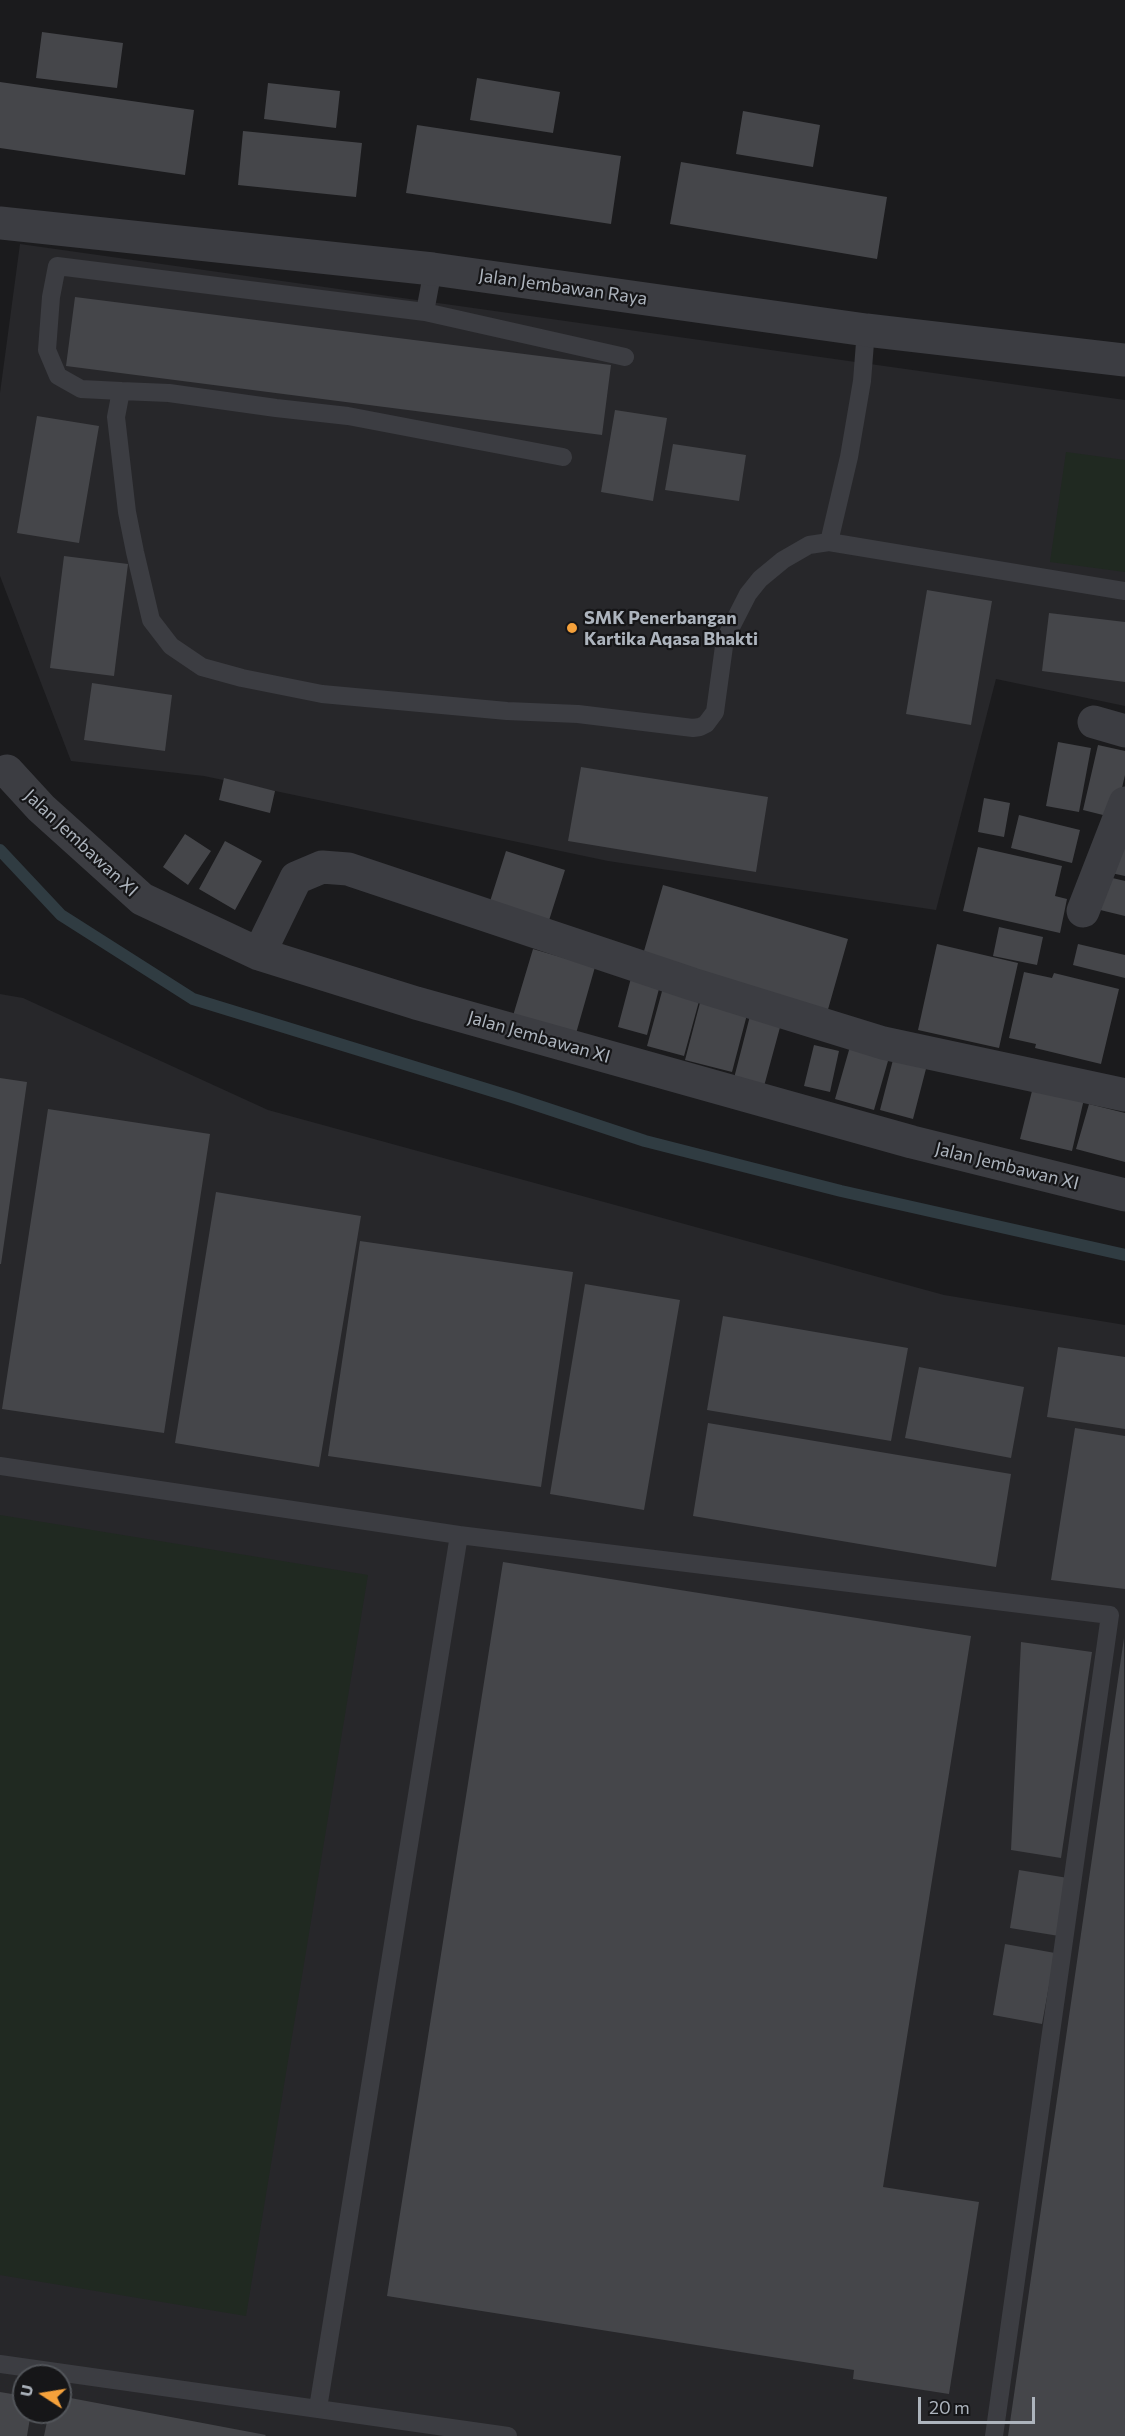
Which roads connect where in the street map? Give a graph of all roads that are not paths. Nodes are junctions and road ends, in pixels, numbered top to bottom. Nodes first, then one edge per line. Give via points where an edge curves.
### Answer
1 (0, 223) edge
2 (61, 228) junction
3 (57, 266) junction
4 (433, 269) junction
5 (425, 312) junction
6 (866, 330) junction
7 (626, 357) dead end
8 (1125, 360) edge
9 (121, 391) junction
10 (563, 457) dead end
11 (830, 542) junction
12 (1125, 591) edge
13 (7, 771) dead end
14 (1125, 803) edge
15 (1083, 911) dead end
16 (259, 954) junction
17 (1125, 1095) edge
18 (1125, 1195) edge
19 (0, 1466) edge
20 (459, 1535) junction
21 (1117, 1616) edge
22 (0, 2364) edge
23 (318, 2408) junction
24 (508, 2436) edge
25 (994, 2436) edge

1 - 2 street, Jalan Jembawan Raya
2 - 3 lane
2 - 4 street, Jalan Jembawan Raya
3 - 5 lane
3 - 9 lane via 47,350 58,376 81,389
4 - 5 lane
4 - 6 street, Jalan Jembawan Raya
5 - 7 lane
6 - 8 street, Jalan Jembawan Raya
6 - 11 lane via 851,446
9 - 10 lane via 169,393 348,416
9 - 11 lane via 116,417 126,502 151,620 171,646 202,667 242,678 322,694 700,727 715,712 725,639 748,594 783,560 809,545
11 - 12 lane
13 - 16 street, Jalan Jembawan XI via 41,808 142,899
14 - 15 street
16 - 17 street via 296,878 322,867 348,869 883,1043
16 - 18 street, Jalan Jembawan XI via 416,1003 889,1136
19 - 20 lane
20 - 21 lane
20 - 23 lane
21 - 25 lane
22 - 23 lane
23 - 24 lane

